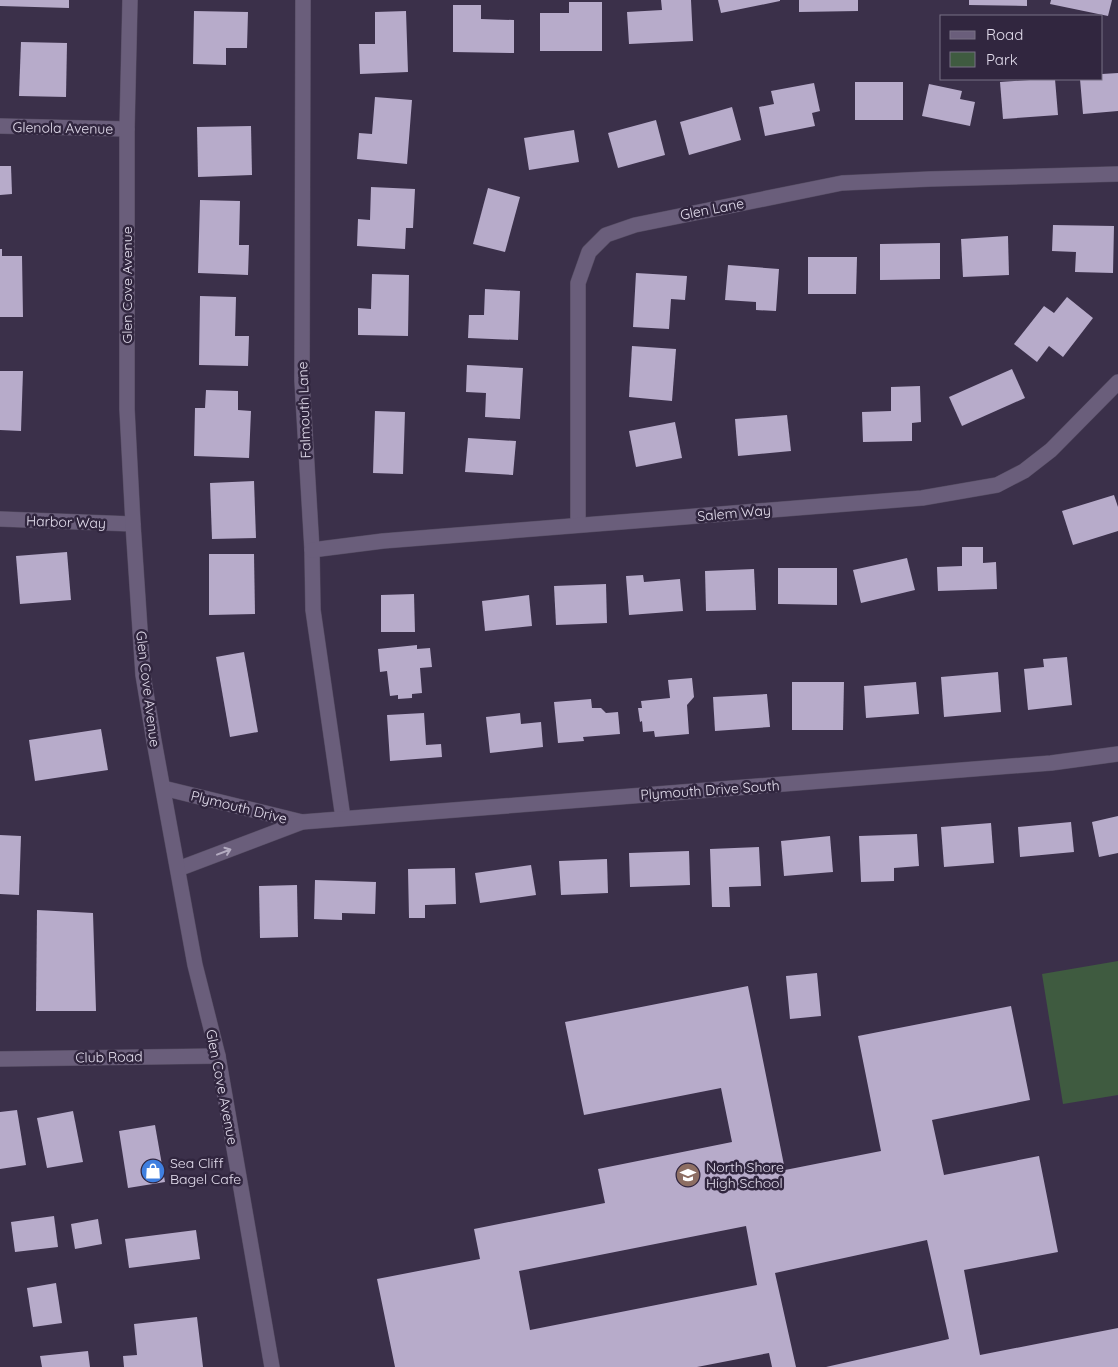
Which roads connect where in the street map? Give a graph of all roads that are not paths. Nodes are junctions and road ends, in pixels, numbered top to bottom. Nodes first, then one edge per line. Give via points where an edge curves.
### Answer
1 (130, 0) edge
2 (303, 0) edge
3 (0, 126) edge
4 (127, 129) junction
5 (1118, 174) edge
6 (1118, 382) edge
7 (0, 520) edge
8 (133, 524) junction
9 (578, 525) junction
10 (312, 550) junction
11 (1118, 754) edge
12 (164, 788) junction
13 (343, 818) junction
14 (302, 822) junction
15 (178, 869) junction
16 (218, 1056) junction
17 (0, 1059) edge
18 (272, 1367) edge

1 - 4 street, Glen Cove Avenue
2 - 10 street, Falmouth Lane via 302,381
3 - 4 street, Glenola Avenue
4 - 8 street, Glen Cove Avenue via 127,408
5 - 9 street, Glen Lane via 842,183 635,225 606,235 589,252 578,283
6 - 9 street, Salem Way via 1050,450 1024,471 997,485 922,498
7 - 8 street, Harbor Way
8 - 12 street, Glen Cove Avenue via 143,675
9 - 10 street, Salem Way
10 - 13 street, Falmouth Lane via 313,610
11 - 13 street, Plymouth Drive South via 827,781
12 - 14 street, Plymouth Drive
12 - 15 street, Glen Cove Avenue
13 - 14 street, Plymouth Drive South
15 -> 14 street, Plymouth Drive
15 - 16 street, Glen Cove Avenue via 195,965
16 - 17 street, Club Road
16 - 18 street, Glen Cove Avenue

